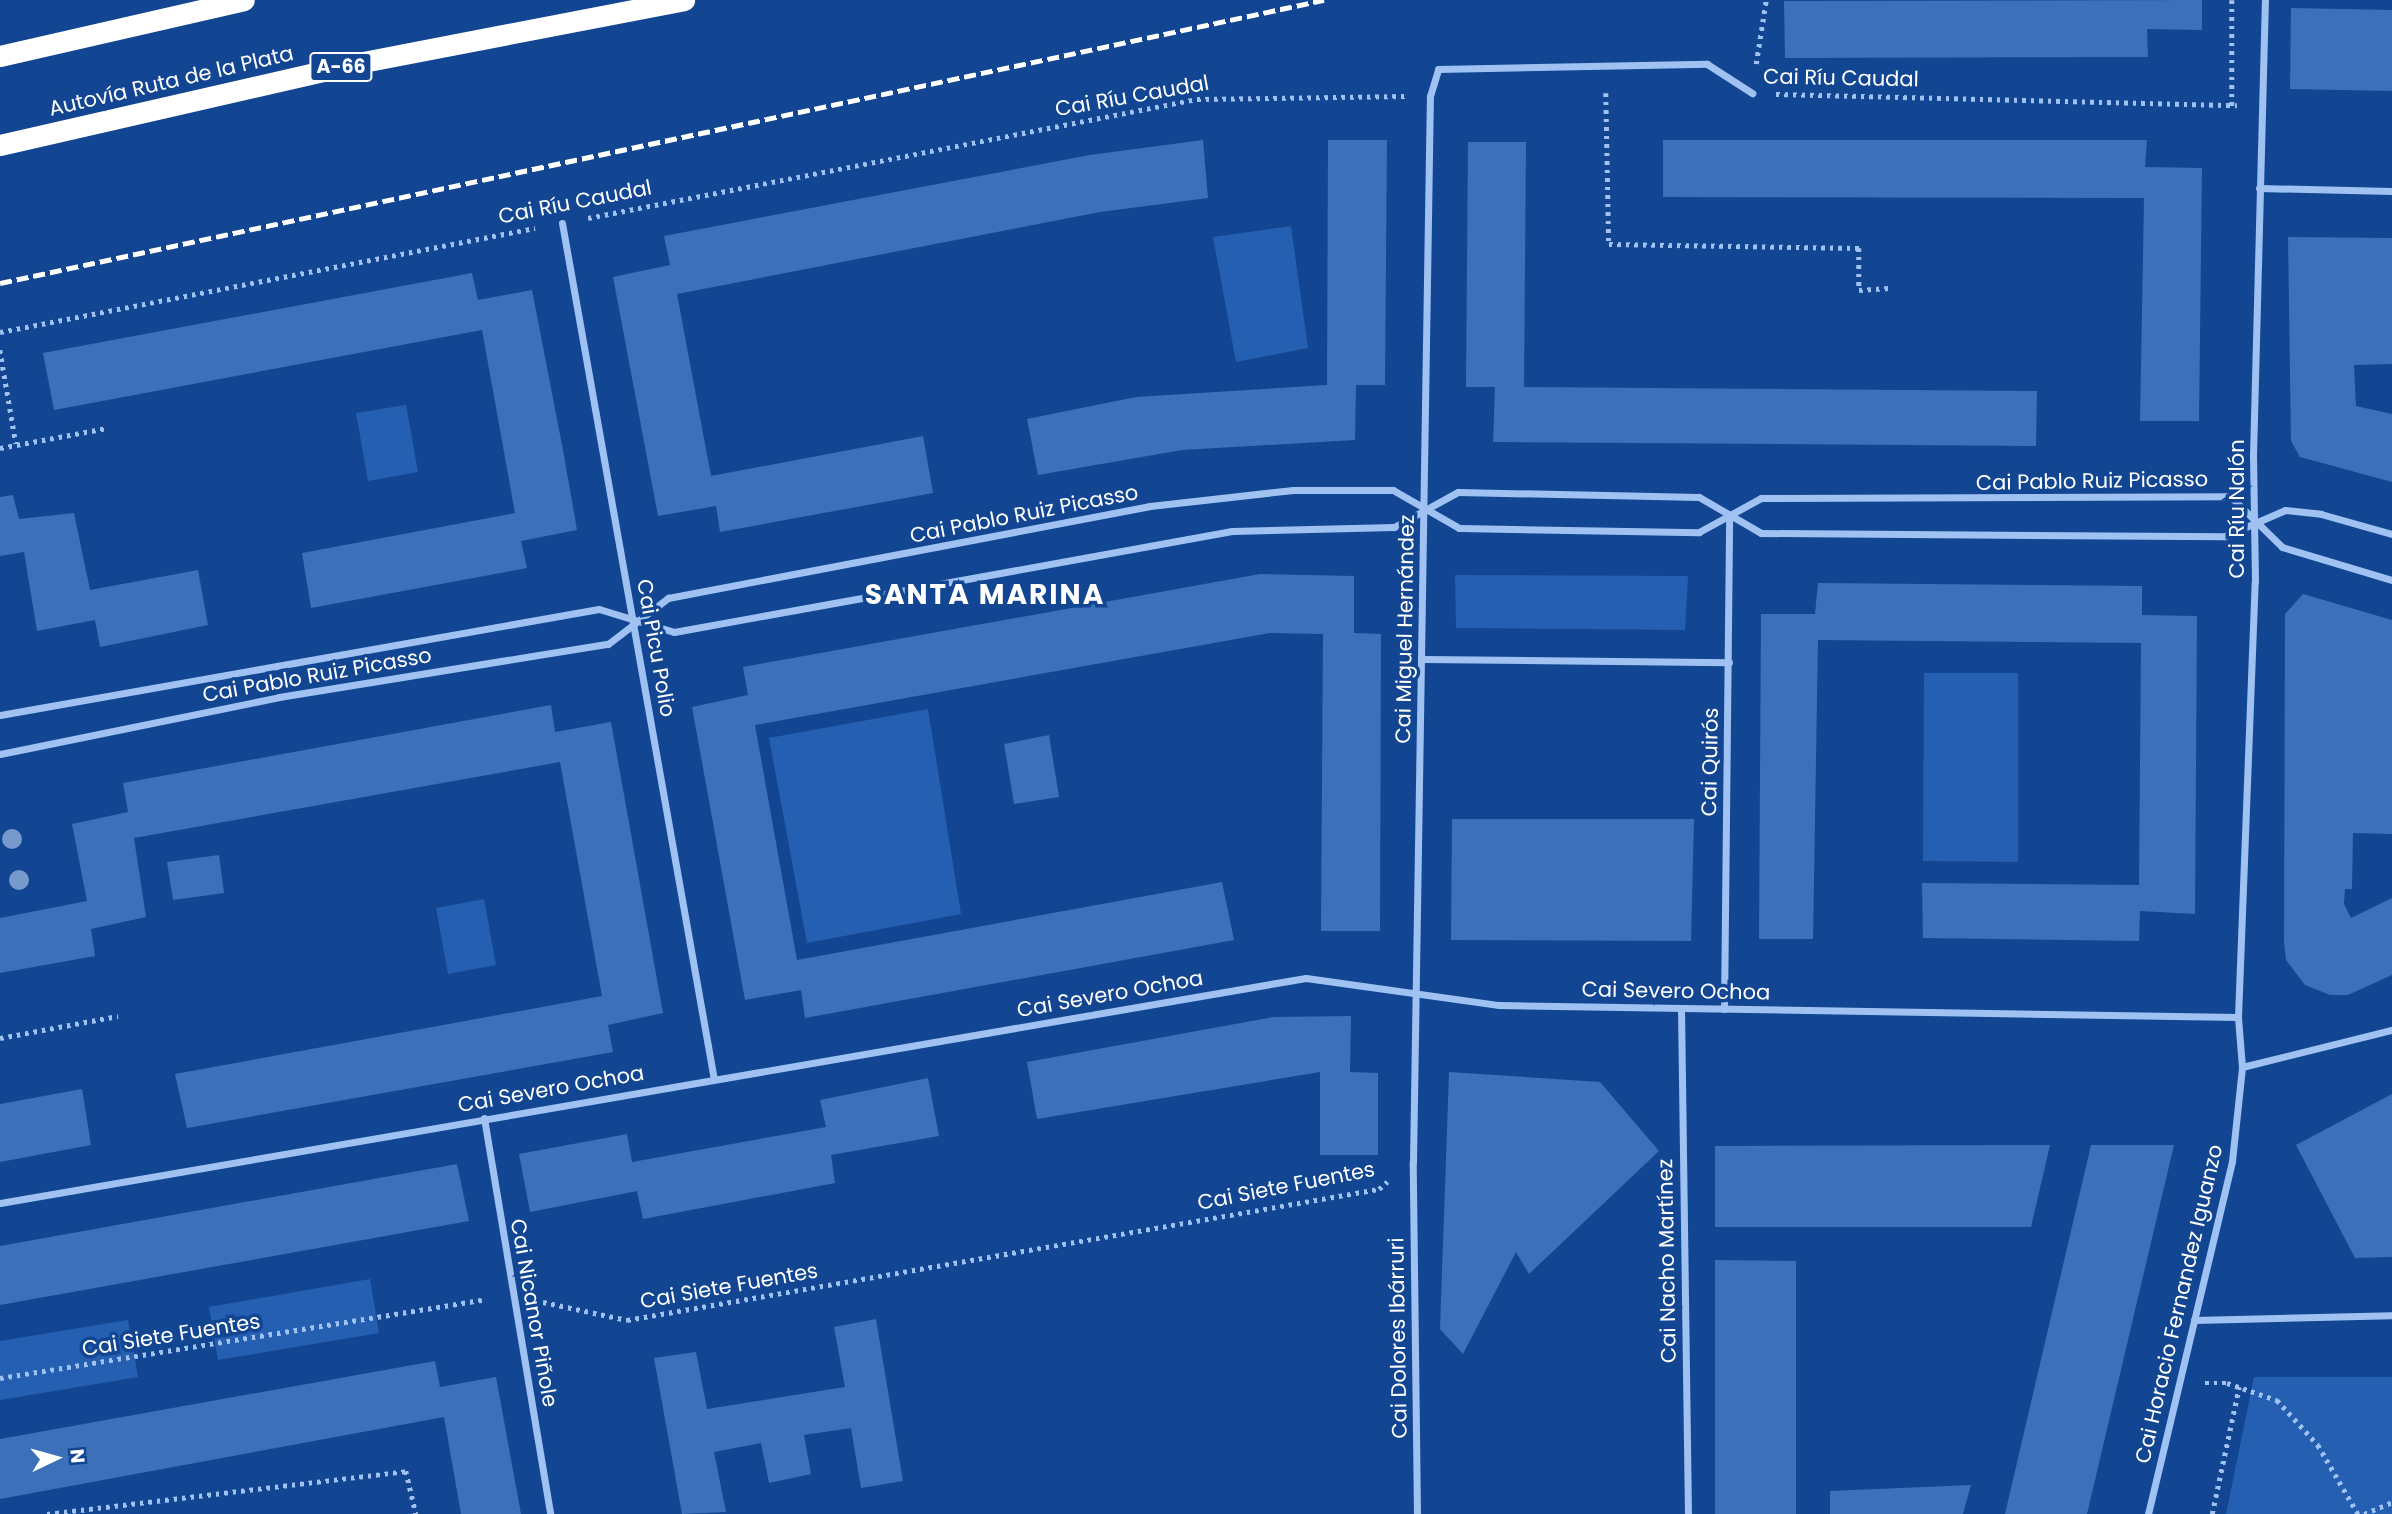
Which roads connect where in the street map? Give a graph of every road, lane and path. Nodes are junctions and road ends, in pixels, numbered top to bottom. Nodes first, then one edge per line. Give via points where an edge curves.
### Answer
1 (244, 0) edge
2 (684, 0) edge
3 (1766, 0) edge
4 (2232, 0) edge
5 (2265, 0) edge
6 (0, 56) edge
7 (1605, 67) junction
8 (1752, 93) junction
9 (1430, 96) junction
10 (2232, 105) junction
11 (2262, 106) junction
12 (0, 145) edge
13 (2259, 188) junction
14 (2392, 191) edge
15 (562, 223) junction
16 (1889, 288) dead end
17 (0, 332) edge
18 (0, 351) edge
19 (107, 428) dead end
20 (16, 444) junction
21 (0, 447) edge
22 (1426, 509) junction
23 (1730, 516) junction
24 (2253, 522) junction
25 (2392, 534) edge
26 (2392, 580) edge
27 (634, 622) junction
28 (1422, 659) junction
29 (1729, 662) junction
30 (0, 715) edge
31 (0, 754) edge
32 (1416, 995) junction
33 (1682, 1008) junction
34 (1724, 1009) junction
35 (118, 1016) dead end
36 (2238, 1017) junction
37 (2392, 1030) edge
38 (0, 1038) edge
39 (2242, 1067) junction
40 (714, 1080) junction
41 (484, 1118) junction
42 (1413, 1162) junction
43 (0, 1203) edge
44 (513, 1295) junction
45 (2392, 1315) edge
46 (2194, 1320) junction
47 (0, 1378) edge
48 (2180, 1382) junction
49 (2239, 1387) junction
50 (2392, 1502) edge
51 (47, 1514) edge
52 (416, 1514) edge
53 (550, 1514) edge
54 (1417, 1514) edge
55 (1688, 1514) edge
56 (2148, 1514) edge
57 (2212, 1514) edge
58 (2358, 1514) edge
59 (2364, 1514) edge

1 - 6 highway
2 - 12 highway, Autovía Ruta de la Plata / A-66 via 363,62
3 - 8 path
4 - 10 path
5 - 11 street, Cai Ríu Nalón
7 - 8 street, Cai Ríu Caudal via 1707,64
7 - 9 street, Cai Ríu Caudal via 1438,69
7 - 16 path via 1609,244 1859,248 1858,290
8 - 10 path, Cai Ríu Caudal
9 - 15 path, Cai Ríu Caudal via 1197,99
9 - 22 street, Cai Miguel Hernández
10 - 11 path, Cai Ríu Caudal
11 - 13 street, Cai Ríu Nalón
13 - 14 street
13 - 24 street, Cai Ríu Nalón
15 - 17 path, Cai Ríu Caudal
15 - 27 street, Cai Picu Polio
18 - 20 path
19 - 20 path
20 - 21 path
22 - 23 street, Cai Pablo Ruiz Picasso via 1459,528 1699,532
22 - 23 street, Cai Pablo Ruiz Picasso via 1458,492 1699,497
22 - 27 street, Cai Pablo Ruiz Picasso via 1394,527 1232,531 674,632
22 - 27 street, Cai Pablo Ruiz Picasso via 1393,490 1293,490 1150,506 668,598
22 - 28 street, Cai Miguel Hernández
23 - 24 street, Cai Pablo Ruiz Picasso via 1761,533 2225,536
23 - 24 street, Cai Pablo Ruiz Picasso via 1761,498 2230,496
23 - 29 street, Cai Quirós
24 - 25 street via 2285,510
24 - 26 street via 2282,547
24 - 36 street, Cai Ríu Nalón via 2255,581
27 - 30 street, Cai Pablo Ruiz Picasso via 599,609
27 - 31 street, Cai Pablo Ruiz Picasso via 608,644 279,697
27 - 40 street, Cai Picu Polio
28 - 29 street
28 - 32 street, Cai Miguel Hernández
29 - 34 street, Cai Quirós
32 - 33 street, Cai Severo Ochoa via 1499,1005
32 - 40 street, Cai Severo Ochoa via 1306,978
32 - 42 street, Cai Miguel Hernández
33 - 34 street, Cai Severo Ochoa
33 - 55 street, Cai Nacho Martínez
34 - 36 street, Cai Severo Ochoa
35 - 38 path
36 - 39 street, Cai Horacio Fernandez Iguanzo
37 - 39 street
39 - 46 street, Cai Horacio Fernandez Iguanzo via 2232,1161
40 - 41 street, Cai Severo Ochoa
41 - 43 street, Cai Severo Ochoa
41 - 44 street, Cai Nicanor Piñole
42 - 44 path, Cai Siete Fuentes via 1378,1188 627,1320
42 - 54 street, Cai Dolores Ibárruri
44 - 47 path, Cai Siete Fuentes
44 - 53 street, Cai Nicanor Piñole
45 - 46 street
46 - 48 street, Cai Horacio Fernandez Iguanzo
48 - 49 path
48 - 56 street, Cai Horacio Fernandez Iguanzo
49 - 57 path
49 - 58 path via 2277,1400 2318,1445
50 - 59 path
51 - 52 path via 405,1471

